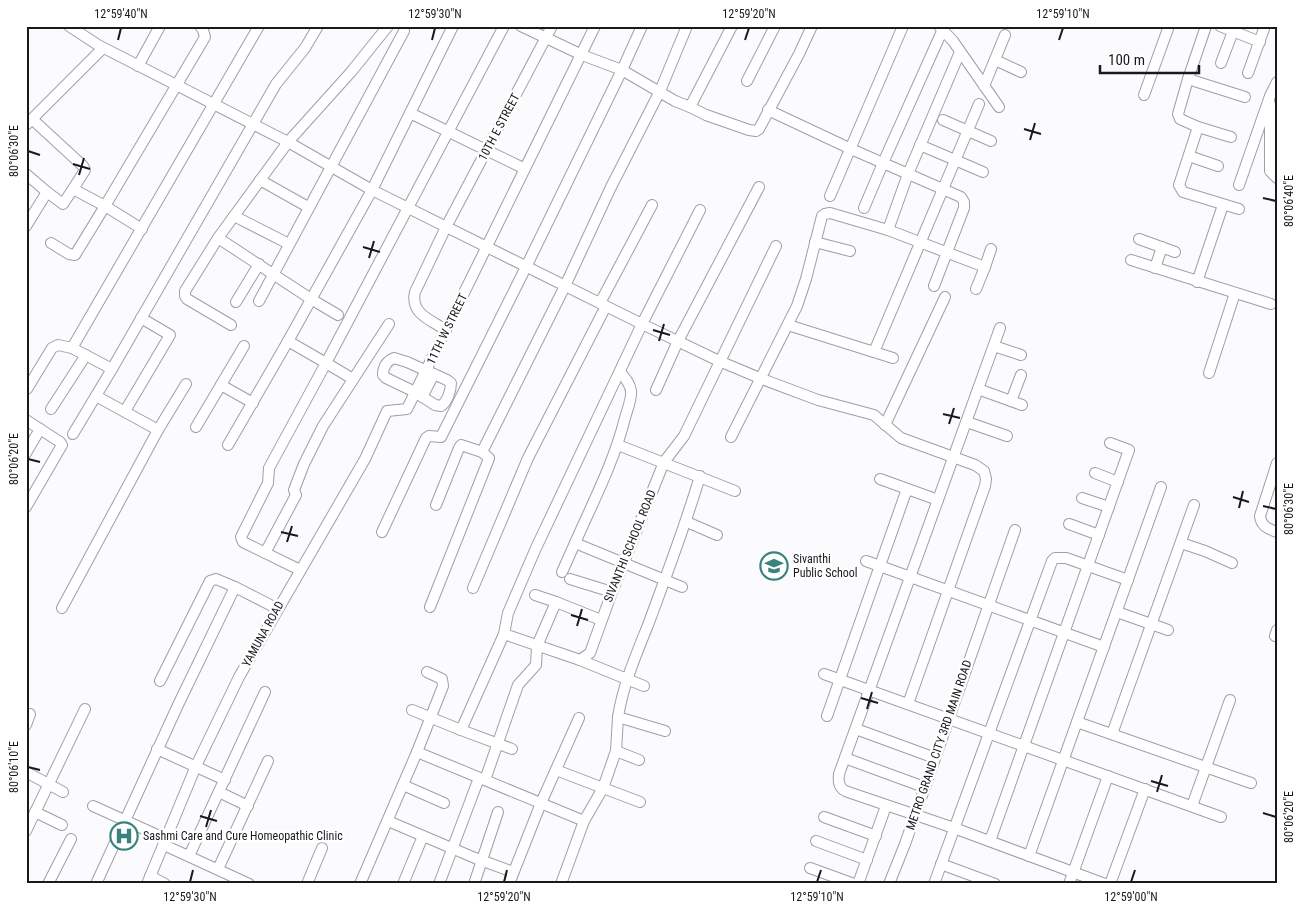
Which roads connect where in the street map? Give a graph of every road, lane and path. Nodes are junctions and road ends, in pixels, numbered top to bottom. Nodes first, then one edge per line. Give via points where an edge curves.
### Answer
1 (69, 26) edge
2 (160, 26) edge
3 (200, 26) edge
4 (259, 26) edge
5 (318, 26) edge
6 (388, 26) edge
7 (453, 26) edge
8 (504, 26) edge
9 (521, 26) edge
10 (552, 26) edge
11 (596, 26) edge
12 (642, 26) edge
13 (686, 26) edge
14 (732, 26) edge
15 (775, 26) edge
16 (812, 26) edge
17 (903, 26) edge
18 (1169, 26) edge
19 (1206, 26) edge
20 (1220, 26) edge
21 (1266, 26) edge
22 (941, 28) edge
23 (1234, 29) edge
24 (404, 31) dead end
25 (1005, 35) dead end
26 (546, 37) junction
27 (1260, 42) junction
28 (104, 48) junction
29 (960, 52) junction
30 (582, 55) junction
31 (995, 60) junction
32 (1221, 63) dead end
33 (138, 66) junction
34 (622, 70) junction
35 (1022, 72) dead end
36 (1248, 73) dead end
37 (1188, 79) junction
38 (747, 81) dead end
39 (1277, 82) edge
40 (175, 85) junction
41 (984, 86) junction
42 (660, 91) junction
43 (1144, 95) dead end
44 (1270, 96) junction
45 (1245, 97) dead end
46 (214, 104) junction
47 (979, 104) dead end
48 (690, 107) junction
49 (999, 107) dead end
50 (768, 110) junction
51 (410, 113) junction
52 (943, 120) dead end
53 (29, 122) edge
54 (252, 124) junction
55 (1198, 127) junction
56 (968, 131) junction
57 (448, 132) junction
58 (1232, 137) dead end
59 (991, 141) dead end
60 (288, 142) junction
61 (920, 145) junction
62 (851, 149) junction
63 (487, 150) junction
64 (1189, 156) junction
65 (955, 160) junction
66 (882, 163) junction
67 (330, 166) junction
68 (1218, 166) dead end
69 (522, 167) dead end
70 (983, 172) dead end
71 (26, 174) edge
72 (908, 174) junction
73 (1277, 178) edge
74 (260, 180) junction
75 (1239, 184) dead end
76 (759, 188) dead end
77 (73, 189) junction
78 (942, 189) junction
79 (372, 190) junction
80 (47, 192) junction
81 (830, 196) dead end
82 (652, 205) dead end
83 (1223, 205) junction
84 (105, 206) junction
85 (308, 207) junction
86 (864, 208) dead end
87 (409, 209) junction
88 (1239, 209) dead end
89 (700, 210) dead end
90 (234, 216) junction
91 (26, 226) edge
92 (446, 227) junction
93 (142, 229) junction
94 (888, 230) junction
95 (218, 238) junction
96 (1139, 239) dead end
97 (815, 242) junction
98 (920, 242) junction
99 (51, 243) dead end
100 (289, 244) junction
101 (776, 246) dead end
102 (486, 248) junction
103 (1162, 248) junction
104 (991, 249) dead end
105 (850, 251) dead end
106 (948, 252) junction
107 (1175, 252) dead end
108 (1131, 260) dead end
109 (259, 264) junction
110 (526, 267) junction
111 (985, 267) junction
112 (1156, 268) junction
113 (273, 273) junction
114 (1197, 282) junction
115 (565, 286) junction
116 (934, 286) dead end
117 (976, 289) dead end
118 (1234, 293) junction
119 (945, 297) dead end
120 (311, 299) junction
121 (259, 301) dead end
122 (236, 302) dead end
123 (1271, 304) dead end
124 (603, 305) junction
125 (338, 315) dead end
126 (141, 318) junction
127 (389, 324) dead end
128 (642, 324) junction
129 (231, 325) dead end
130 (788, 325) junction
131 (1000, 328) dead end
132 (446, 330) junction
133 (288, 341) junction
134 (678, 341) junction
135 (244, 346) dead end
136 (994, 346) junction
137 (72, 348) junction
138 (874, 352) junction
139 (86, 355) junction
140 (1021, 355) dead end
141 (893, 358) dead end
142 (719, 361) junction
143 (326, 363) junction
144 (112, 369) junction
145 (427, 371) junction
146 (620, 372) junction
147 (1209, 372) dead end
148 (1020, 375) dead end
149 (353, 379) junction
150 (762, 379) junction
151 (186, 384) dead end
152 (221, 385) junction
153 (978, 389) junction
154 (27, 390) edge
155 (656, 390) dead end
156 (416, 393) junction
157 (96, 396) junction
158 (1011, 401) junction
159 (253, 403) junction
160 (1022, 405) dead end
161 (51, 409) dead end
162 (407, 409) joint
163 (125, 411) junction
164 (26, 420) edge
165 (967, 422) junction
166 (885, 425) junction
167 (196, 427) dead end
168 (40, 429) junction
169 (158, 430) junction
170 (73, 434) dead end
171 (1007, 436) dead end
172 (731, 438) dead end
173 (1110, 443) dead end
174 (228, 445) dead end
175 (618, 445) junction
176 (482, 452) junction
177 (26, 453) edge
178 (954, 458) junction
179 (664, 462) junction
180 (1277, 463) edge
181 (1095, 474) dead end
182 (700, 476) junction
183 (880, 479) dead end
184 (1118, 482) junction
185 (1161, 487) dead end
186 (907, 489) junction
187 (735, 491) dead end
188 (1082, 498) dead end
189 (938, 500) junction
190 (436, 505) dead end
191 (1194, 505) dead end
192 (26, 507) edge
193 (1109, 507) junction
194 (687, 522) junction
195 (1069, 524) dead end
196 (1015, 530) dead end
197 (382, 532) dead end
198 (1277, 532) edge
199 (717, 535) dead end
200 (1099, 535) junction
201 (575, 543) junction
202 (1181, 543) junction
203 (265, 553) junction
204 (866, 561) dead end
205 (624, 562) junction
206 (1232, 563) dead end
207 (880, 566) junction
208 (1088, 566) junction
209 (300, 570) junction
210 (910, 577) junction
211 (664, 580) junction
212 (1128, 580) junction
213 (236, 587) junction
214 (682, 587) dead end
215 (473, 588) dead end
216 (948, 591) junction
217 (612, 592) junction
218 (535, 595) dead end
219 (556, 602) junction
220 (988, 606) junction
221 (430, 607) dead end
222 (62, 608) dead end
223 (278, 609) junction
224 (1117, 612) junction
225 (601, 620) junction
226 (1030, 621) junction
227 (1152, 624) junction
228 (1168, 630) dead end
229 (1064, 633) junction
230 (504, 634) junction
231 (537, 646) junction
232 (1104, 647) junction
233 (580, 660) junction
234 (427, 672) dead end
235 (824, 674) dead end
236 (628, 680) junction
237 (840, 680) junction
238 (160, 681) dead end
239 (644, 686) dead end
240 (870, 690) junction
241 (266, 692) dead end
242 (1230, 700) dead end
243 (908, 704) junction
244 (85, 709) dead end
245 (412, 710) dead end
246 (30, 714) dead end
247 (827, 716) dead end
248 (431, 717) junction
249 (618, 717) junction
250 (579, 718) dead end
251 (948, 718) junction
252 (1077, 722) junction
253 (26, 726) edge
254 (461, 730) junction
255 (856, 730) junction
256 (665, 732) dead end
257 (989, 733) junction
258 (1112, 734) junction
259 (498, 744) junction
260 (1024, 746) junction
261 (157, 749) junction
262 (512, 749) dead end
263 (616, 751) junction
264 (418, 752) junction
265 (845, 758) junction
266 (934, 758) junction
267 (639, 760) dead end
268 (1064, 760) junction
269 (268, 761) dead end
270 (196, 766) junction
271 (1206, 767) junction
272 (556, 770) junction
273 (26, 772) edge
274 (1108, 776) junction
275 (482, 779) junction
276 (225, 780) junction
277 (1252, 783) dead end
278 (48, 784) junction
279 (402, 785) junction
280 (924, 787) junction
281 (603, 788) junction
282 (1145, 789) junction
283 (63, 792) dead end
284 (219, 792) junction
285 (640, 802) dead end
286 (444, 803) dead end
287 (541, 803) junction
288 (92, 806) dead end
289 (248, 806) junction
290 (886, 806) junction
291 (1192, 806) junction
292 (35, 812) junction
293 (498, 812) dead end
294 (914, 815) junction
295 (824, 817) dead end
296 (1221, 817) dead end
297 (126, 821) junction
298 (388, 821) junction
299 (584, 821) junction
300 (62, 825) dead end
301 (954, 828) junction
302 (26, 831) edge
303 (423, 836) junction
304 (876, 836) junction
305 (71, 839) dead end
306 (816, 841) dead end
307 (990, 841) junction
308 (165, 842) junction
309 (322, 848) dead end
310 (452, 848) junction
311 (189, 856) junction
312 (1029, 856) junction
313 (867, 860) junction
314 (482, 861) junction
315 (941, 864) junction
316 (810, 868) dead end
317 (218, 869) junction
318 (513, 872) junction
319 (1073, 872) junction
320 (823, 873) junction
321 (148, 880) edge
322 (48, 884) edge
323 (96, 884) edge
324 (165, 884) edge
325 (249, 884) edge
326 (307, 884) edge
327 (360, 884) edge
328 (403, 884) edge
329 (439, 884) edge
330 (474, 884) edge
331 (509, 884) edge
332 (561, 884) edge
333 (819, 884) edge
334 (854, 884) edge
335 (858, 884) edge
336 (889, 884) edge
337 (934, 884) edge
338 (995, 884) edge
339 (1069, 884) edge
340 (1105, 884) edge
341 (1110, 884) edge

1 - 28 street
2 - 33 street
3 - 40 street via 205,37
4 - 46 street
5 - 54 street
6 - 60 street
7 - 51 street
8 - 57 street
9 - 26 street
10 - 26 street, 10TH E STREET
11 - 30 street, 11TH W STREET
12 - 34 street
13 - 42 street
14 - 48 street
15 - 38 street
16 - 50 street
17 - 62 street
18 - 43 street
19 - 37 street
20 - 23 street
21 - 27 street
22 - 29 street
22 - 66 street
23 - 27 street
23 - 32 street
24 - 67 street
25 - 31 street
26 - 30 street
26 - 63 street, 10TH E STREET
27 - 36 street
28 - 33 street
28 - 53 street
29 - 41 street
29 - 61 street
30 - 34 street
30 - 102 street, 11TH W STREET
31 - 35 street
31 - 41 street
33 - 40 street
34 - 42 street
34 - 110 street
37 - 45 street
37 - 55 street via 1178,114 1180,119
39 - 44 street
40 - 46 street
40 - 84 street
41 - 49 street
42 - 48 street
42 - 115 street
44 - 73 street via 1270,171
44 - 75 street
46 - 54 street
46 - 93 street
47 - 56 street
48 - 50 street via 756,131
50 - 62 street
51 - 57 street
51 - 79 street
52 - 56 street
53 - 77 street via 84,166 85,170
54 - 60 street
54 - 126 street
55 - 58 street
55 - 64 street
56 - 59 street
56 - 65 street
57 - 63 street
57 - 87 street
60 - 67 street
60 - 74 street
61 - 65 street
61 - 72 street
62 - 66 street
62 - 81 street
63 - 69 street
63 - 92 street, 10TH E STREET
64 - 68 street
64 - 83 street via 1180,189
65 - 70 street
65 - 78 street
66 - 72 street
66 - 86 street
67 - 79 street
67 - 85 street
71 - 80 street
72 - 78 street
72 - 94 street
74 - 85 street
74 - 90 street
76 - 134 street
77 - 80 street via 63,204
77 - 84 street
78 - 98 street
78 - 106 street via 964,202
79 - 87 street
79 - 120 street
80 - 91 street
82 - 124 street
83 - 88 street
83 - 114 street
84 - 93 street
84 - 99 street via 78,253 69,254
85 - 100 street
87 - 92 street
87 - 143 street
89 - 128 street
90 - 95 street
90 - 100 street
92 - 102 street
92 - 132 street, 10TH E STREET via 413,300 419,312
93 - 137 street
94 - 97 street via 830,213 822,216
94 - 98 street
95 - 109 street
95 - 129 street via 185,296
96 - 103 street
97 - 105 street
97 - 130 street via 806,279
98 - 106 street
98 - 138 street
100 - 113 street
101 - 142 street, SIVANTHI SCHOOL ROAD
102 - 110 street
102 - 132 street, 11TH W STREET
103 - 107 street
103 - 112 street
104 - 111 street
106 - 111 street
106 - 116 street
108 - 112 street
109 - 113 street
109 - 122 street
110 - 115 street
110 - 197 street via 441,437 426,438
111 - 117 street
112 - 114 street
113 - 120 street
113 - 121 street
114 - 118 street
115 - 124 street
115 - 176 street
118 - 123 street
118 - 147 street
119 - 166 street
120 - 125 street
120 - 133 street
124 - 128 street
124 - 215 street via 528,458
126 - 144 street
126 - 163 street via 170,335
127 - 149 street
128 - 134 street
128 - 146 street
130 - 138 street
130 - 150 street
131 - 136 street
132 - 145 street, 11TH W STREET
133 - 143 street
133 - 159 street
134 - 142 street
134 - 155 street
135 - 152 street
136 - 140 street
136 - 153 street
137 - 139 street
137 - 154 street via 58,345 52,348
138 - 141 street
139 - 144 street
139 - 161 street
142 - 150 street
142 - 179 street, SIVANTHI SCHOOL ROAD via 684,436
143 - 149 street
143 - 203 street via 270,468 268,483 241,536 243,542
144 - 157 street
145 - 156 street, 11TH W STREET
145 - 156 street via 451,383 444,404 435,405
145 - 156 street via 394,358 383,369 386,378
146 - 175 street via 631,393
146 - 230 street via 536,548 508,612
148 - 158 street
149 - 203 street via 323,426 304,464 294,490 296,495
150 - 166 street via 818,400 874,414
150 - 172 street
151 - 169 street
152 - 159 street
152 - 167 street
153 - 158 street
153 - 165 street
156 - 162 street, 11TH W STREET
157 - 163 street
157 - 170 street
158 - 160 street
159 - 174 street
162 - 209 street, YAMUNA ROAD via 387,411 364,459
163 - 169 street
164 - 168 street
165 - 171 street
165 - 178 street
166 - 178 street via 900,438
168 - 177 street
168 - 192 street via 60,442 62,448
169 - 222 street
173 - 184 street via 1129,450
175 - 179 street
175 - 201 street
176 - 190 street via 461,445
176 - 221 street via 488,461
178 - 189 street
178 - 216 street via 982,469 986,479
179 - 182 street
179 - 205 street, SIVANTHI SCHOOL ROAD
180 - 198 street via 1260,516 1266,528
181 - 184 street
182 - 187 street
182 - 194 street
183 - 186 street
184 - 193 street
185 - 212 street
186 - 189 street
186 - 207 street
188 - 193 street
189 - 210 street
191 - 202 street
193 - 200 street
194 - 199 street
194 - 211 street
195 - 200 street
196 - 220 street, METRO GRAND CITY 3RD MAIN ROAD
200 - 208 street
201 - 205 street
201 - 217 street via 566,575
202 - 206 street
202 - 227 street
203 - 209 street
204 - 207 street
205 - 211 street
205 - 217 street, SIVANTHI SCHOOL ROAD
207 - 210 street
207 - 237 street
208 - 212 street
208 - 226 street via 1055,558
208 - 229 street
209 - 223 street, YAMUNA ROAD
210 - 216 street
210 - 240 street
211 - 214 street
211 - 236 street
212 - 224 street
213 - 223 street
213 - 238 street via 216,579 210,581
213 - 261 street
216 - 220 street
216 - 243 street
217 - 225 street, SIVANTHI SCHOOL ROAD
218 - 219 street
219 - 225 street
219 - 231 street
220 - 226 street
220 - 251 street, METRO GRAND CITY 3RD MAIN ROAD
223 - 270 street, YAMUNA ROAD via 239,677
224 - 227 street
224 - 232 street
225 - 233 street, SIVANTHI SCHOOL ROAD via 590,654
226 - 229 street
226 - 257 street
227 - 228 street
227 - 258 street
229 - 232 street
229 - 260 street
230 - 231 street
230 - 254 street
231 - 233 street
231 - 259 street via 536,665 518,685
232 - 252 street
233 - 236 street
234 - 248 street via 442,679
235 - 237 street
236 - 239 street
236 - 249 street
237 - 240 street
237 - 247 street
240 - 243 street
240 - 255 street
241 - 276 street
242 - 271 street
243 - 251 street
244 - 278 street
245 - 248 street
246 - 253 street
248 - 254 street
248 - 264 street
249 - 256 street
249 - 263 street
250 - 272 street
251 - 257 street
251 - 266 street, METRO GRAND CITY 3RD MAIN ROAD
252 - 258 street
252 - 268 street
254 - 259 street
255 - 265 street
255 - 266 street
257 - 260 street
257 - 301 street
258 - 271 street
259 - 262 street
259 - 275 street
260 - 268 street
260 - 307 street
261 - 270 street
261 - 297 street
263 - 267 street
263 - 281 street
264 - 275 street
264 - 279 street
265 - 280 street
265 - 290 street via 838,780 841,789
266 - 280 street, METRO GRAND CITY 3RD MAIN ROAD
268 - 274 street
268 - 312 street
269 - 289 street
270 - 276 street
270 - 308 street, YAMUNA ROAD
271 - 277 street
271 - 291 street
272 - 281 street
272 - 287 street
273 - 278 street
274 - 282 street
274 - 319 street
275 - 287 street
275 - 310 street
276 - 284 street
278 - 283 street
278 - 292 street
279 - 286 street
279 - 298 street
280 - 294 street, METRO GRAND CITY 3RD MAIN ROAD
281 - 285 street
281 - 299 street
282 - 291 street
282 - 341 street
284 - 289 street
284 - 311 street
287 - 299 street
287 - 318 street
288 - 297 street
289 - 317 street
290 - 294 street
290 - 304 street
291 - 296 street
292 - 300 street
292 - 302 street
293 - 314 street
294 - 301 street
294 - 336 street, METRO GRAND CITY 3RD MAIN ROAD
295 - 304 street
297 - 308 street
297 - 323 street
298 - 303 street
298 - 327 street
299 - 332 street
301 - 307 street
301 - 315 street
303 - 310 street
303 - 328 street
304 - 313 street
305 - 322 street
306 - 313 street
307 - 312 street
308 - 311 street
308 - 321 street, YAMUNA ROAD
309 - 326 street
310 - 314 street
310 - 329 street
311 - 317 street
312 - 319 street
313 - 335 street
314 - 318 street
314 - 330 street
315 - 337 street
315 - 338 street
316 - 320 street
317 - 325 street
318 - 331 street
319 - 339 street
319 - 340 street
320 - 333 street
320 - 334 street
321 - 324 street

